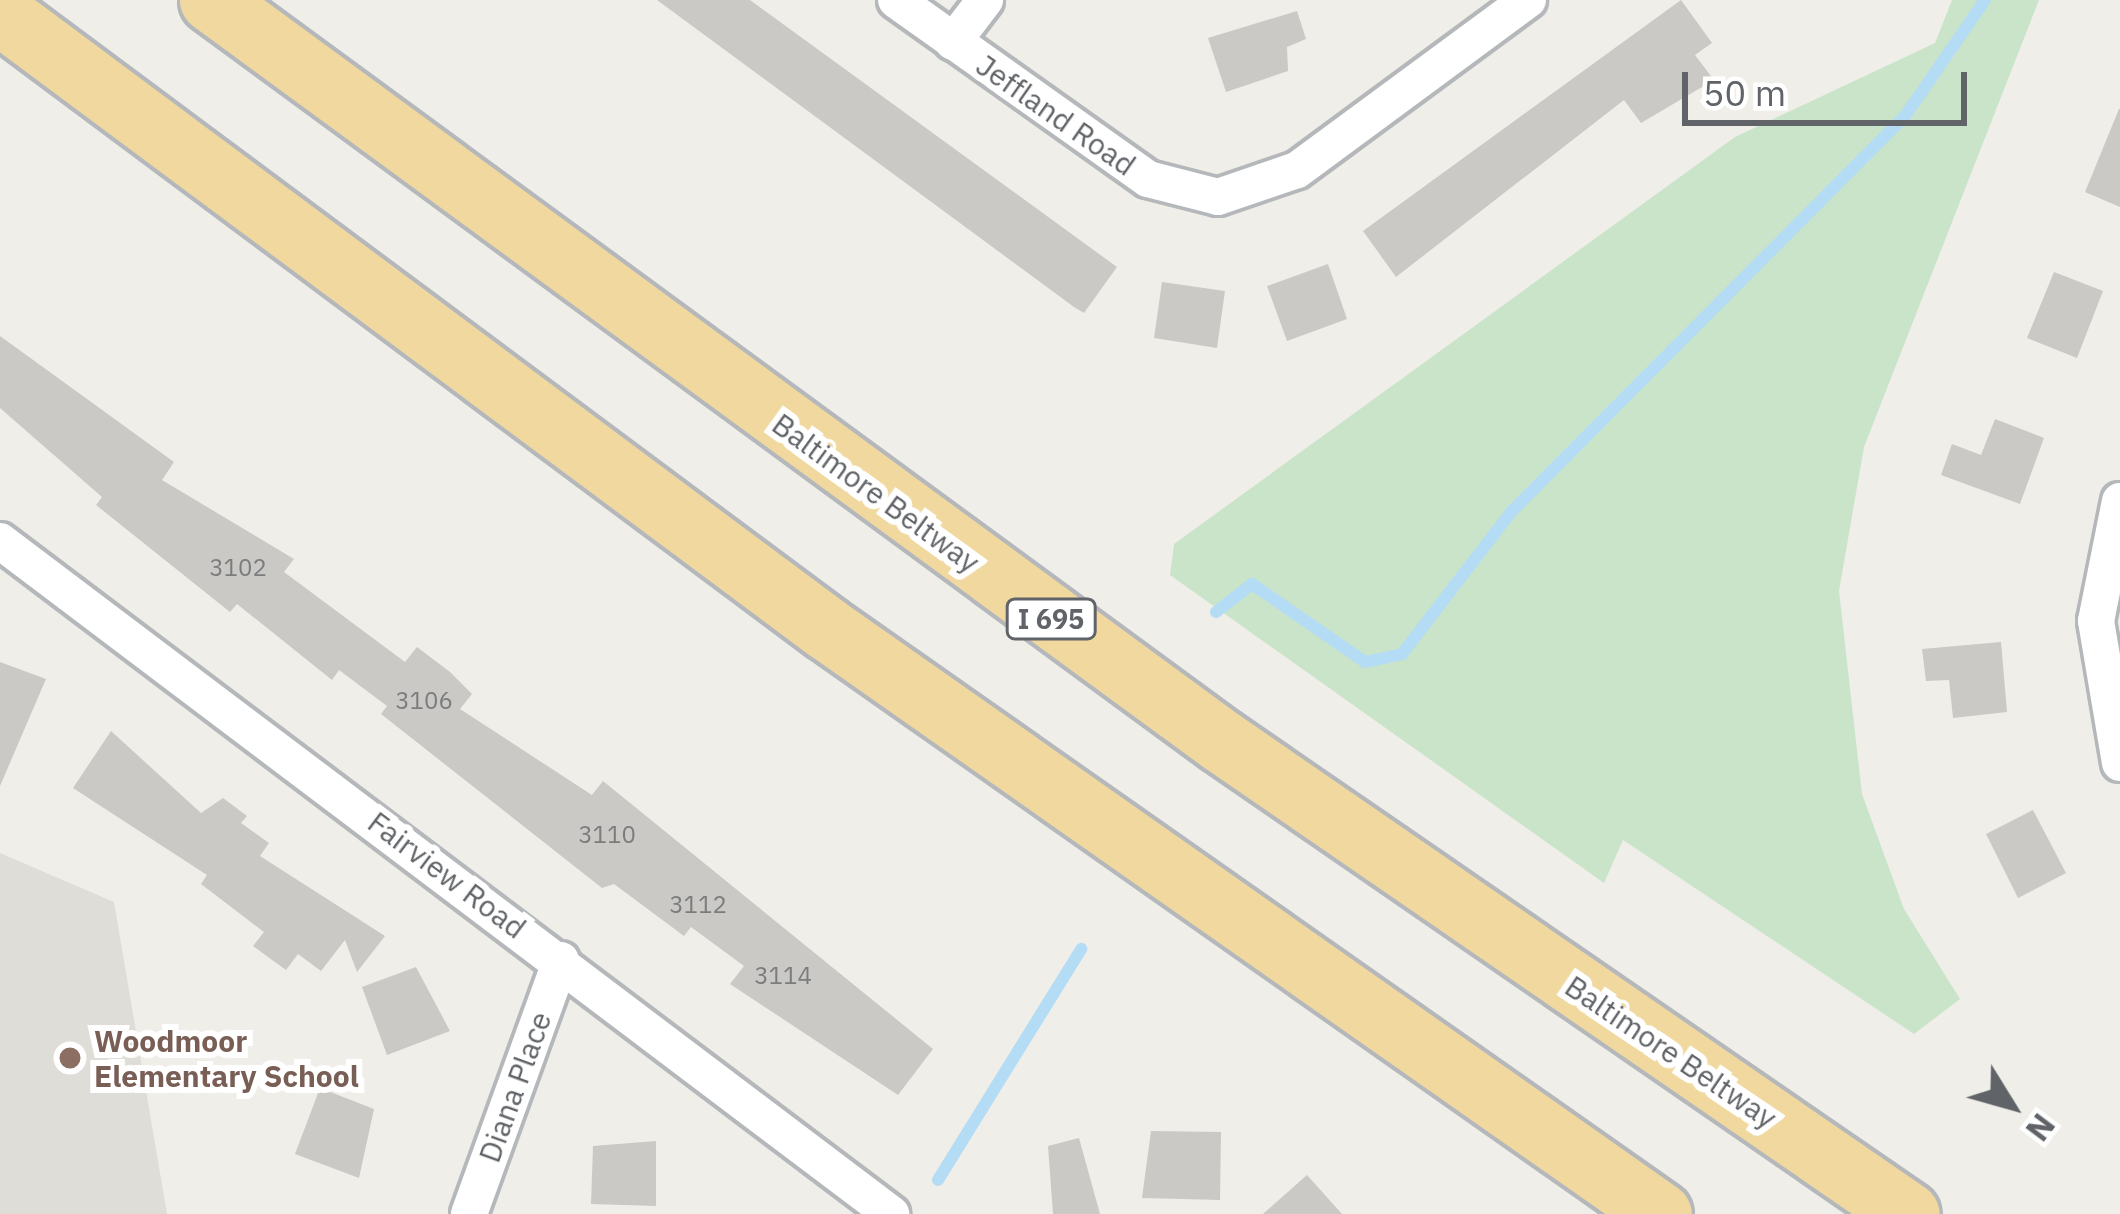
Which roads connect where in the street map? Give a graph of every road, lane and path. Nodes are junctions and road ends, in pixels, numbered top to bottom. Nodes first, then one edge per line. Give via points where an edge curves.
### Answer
1 (211, 0) edge
2 (896, 0) edge
3 (985, 0) edge
4 (1528, 0) edge
5 (0, 13) edge
6 (953, 42) junction
7 (2120, 501) edge
8 (0, 542) edge
9 (2120, 763) edge
10 (560, 960) junction
11 (469, 1214) edge
12 (891, 1214) edge
13 (1660, 1214) edge
14 (1909, 1214) edge

1 - 14 highway, Baltimore Beltway / I 695 via 1162,699
2 - 6 street, Jeffland Road
3 - 6 street
4 - 6 street, Jeffland Road via 1297,170 1218,197 1148,179
5 - 13 highway via 826,628
7 - 9 street via 2096,621
8 - 10 street, Fairview Road
10 - 11 street, Diana Place
10 - 12 street, Fairview Road

